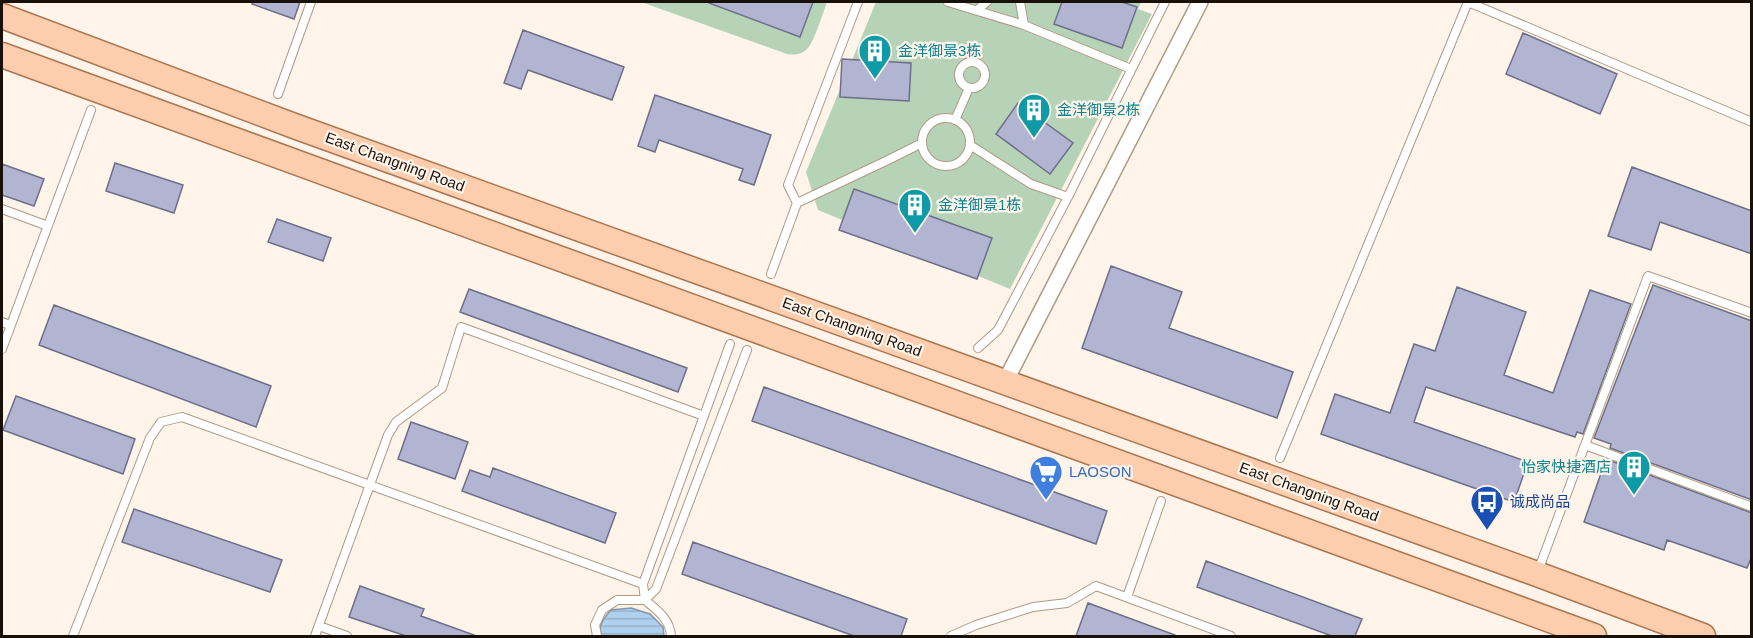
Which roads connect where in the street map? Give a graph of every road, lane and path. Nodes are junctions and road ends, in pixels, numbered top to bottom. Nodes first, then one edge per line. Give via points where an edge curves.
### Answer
1 (311, 2) edge
2 (858, 2) edge
3 (948, 2) edge
4 (987, 2) edge
5 (1020, 2) edge
6 (1165, 2) edge
7 (1200, 2) edge
8 (977, 10) junction
9 (2, 16) edge
10 (1024, 25) junction
11 (2, 55) edge
12 (1131, 69) junction
13 (969, 88) dead end
14 (278, 94) dead end
15 (91, 110) dead end
16 (955, 120) junction
17 (1752, 122) edge
18 (922, 142) junction
19 (970, 145) junction
20 (1068, 197) junction
21 (797, 203) junction
22 (2, 209) edge
23 (48, 226) junction
24 (771, 274) dead end
25 (1752, 313) edge
26 (2, 322) edge
27 (10, 325) junction
28 (730, 344) dead end
29 (978, 348) dead end
30 (2, 349) edge
31 (747, 350) dead end
32 (1005, 382) junction
33 (704, 416) junction
34 (1585, 445) junction
35 (1280, 458) dead end
36 (370, 485) junction
37 (1161, 501) dead end
38 (1752, 507) edge
39 (1537, 574) junction
40 (643, 584) junction
41 (1127, 597) junction
42 (645, 600) junction
43 (319, 626) junction
44 (75, 636) edge
45 (315, 636) edge
46 (347, 636) edge
47 (597, 636) edge
48 (671, 636) edge
49 (951, 636) edge
50 (1231, 636) edge
51 (1594, 636) edge
52 (1703, 636) edge

1 - 14 lane
2 - 21 lane via 788,185
3 - 8 lane
4 - 8 lane
5 - 10 lane
6 - 12 lane
7 - 32 street
8 - 10 lane
9 - 32 main road, East Changning Road via 297,127
10 - 12 lane
11 - 51 main road
12 - 20 lane
13 - 16 lane
15 - 23 lane
16 - 18 lane via 932,122
16 - 19 lane via 967,130
17 - 35 lane via 1467,2
18 - 19 lane via 927,157 948,166 963,159
18 - 21 lane
19 - 20 lane via 1031,184
20 - 29 lane via 998,330
21 - 24 lane
22 - 23 lane
23 - 27 lane
25 - 34 lane via 1648,276
26 - 27 lane
27 - 30 lane
28 - 33 lane
31 - 42 lane via 656,589
32 - 39 main road, East Changning Road
33 - 36 lane via 461,327 442,388 396,422
33 - 40 lane
34 - 38 lane
34 - 39 lane
36 - 40 lane
36 - 43 lane
36 - 44 lane via 182,417 161,422 150,438
37 - 41 lane
39 - 52 main road, East Changning Road
40 - 42 lane
41 - 49 lane via 1096,586 1067,603 1033,607
41 - 50 lane
42 - 47 lane via 617,600 602,609 595,625
42 - 48 lane via 664,616
43 - 45 lane
43 - 46 lane

